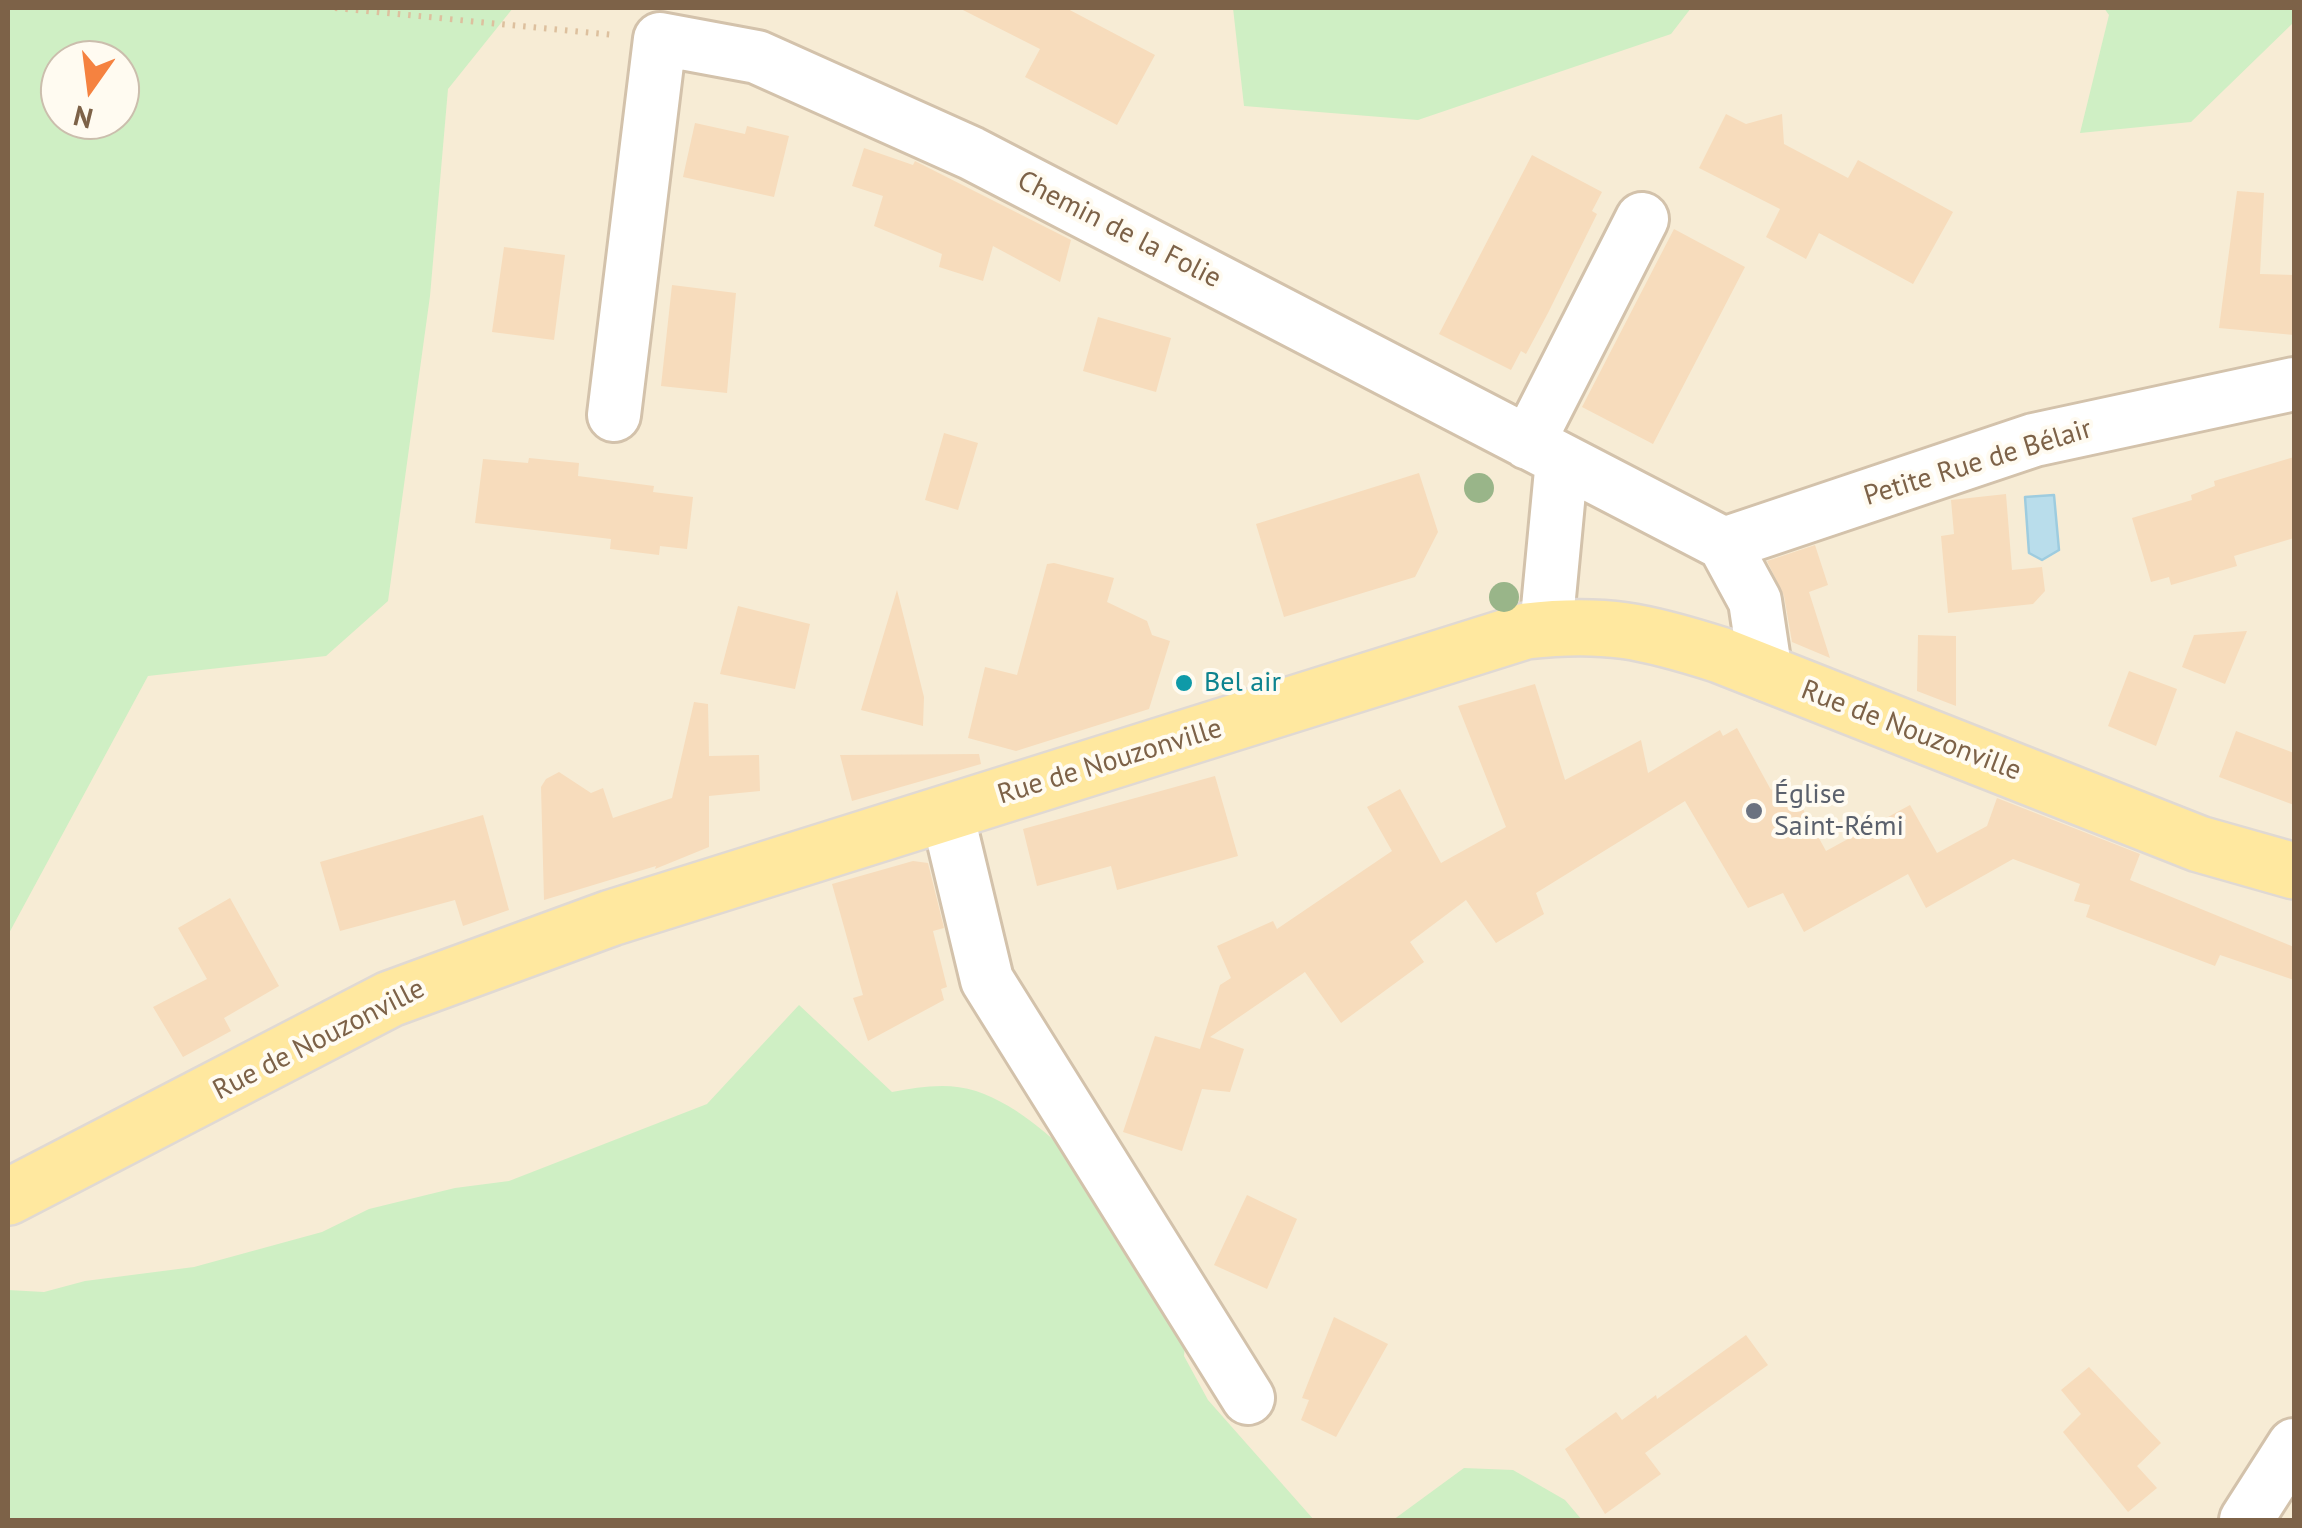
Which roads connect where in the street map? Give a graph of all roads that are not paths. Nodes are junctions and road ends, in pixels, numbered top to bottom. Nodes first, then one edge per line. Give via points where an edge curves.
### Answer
1 (1642, 219) dead end
2 (2294, 384) edge
3 (614, 415) dead end
4 (1545, 451) junction
5 (1724, 544) junction
6 (1546, 629) junction
7 (1766, 674) junction
8 (946, 813) junction
9 (2200, 844) junction
10 (2294, 871) edge
11 (2294, 888) edge
12 (8, 1197) edge
13 (1248, 1398) dead end
14 (2294, 1445) edge
15 (2246, 1520) edge

1 - 4 street
2 - 5 street, Petite Rue de Bélair via 2034,440
3 - 4 street, Chemin de la Folie via 660,39 758,57 970,153
4 - 5 street, Chemin de la Folie
4 - 6 street
5 - 7 street via 1755,602
6 - 7 main road, Rue de Nouzonville via 1646,631
6 - 8 main road, Rue de Nouzonville
7 - 9 main road, Rue de Nouzonville
8 - 12 main road, Rue de Nouzonville via 611,918 390,999
8 - 13 street via 986,980
9 - 10 main road, Rue de Nouzonville
9 - 11 main road
14 - 15 street

